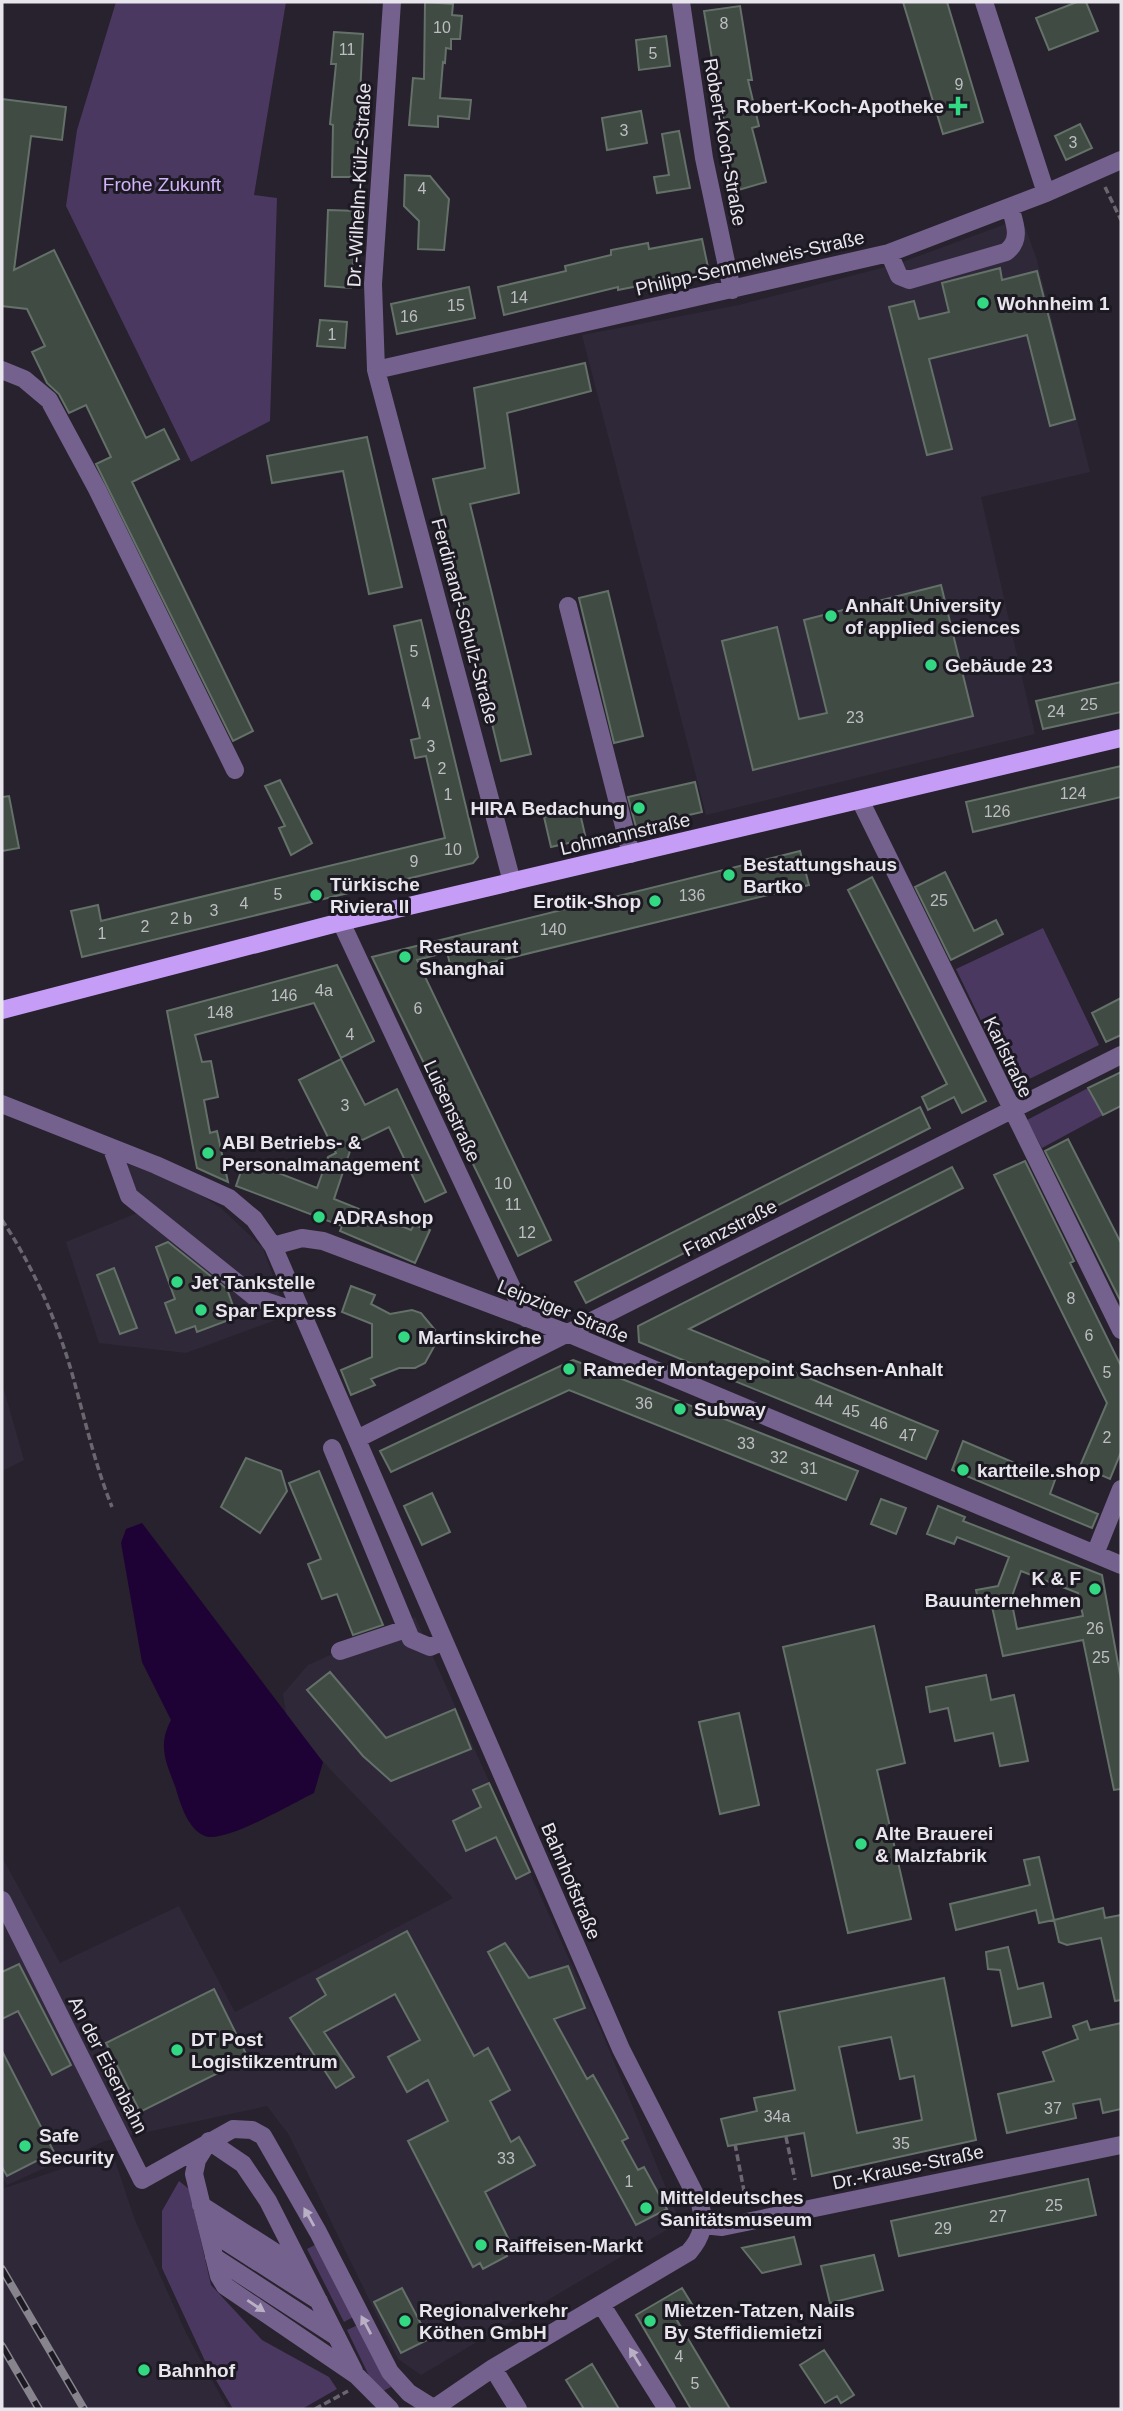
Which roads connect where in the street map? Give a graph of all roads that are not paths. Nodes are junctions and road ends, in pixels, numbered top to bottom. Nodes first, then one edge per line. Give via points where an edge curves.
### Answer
1 (392, 2) edge
2 (681, 2) edge
3 (984, 2) edge
4 (1121, 160) edge
5 (1046, 193) junction
6 (1010, 207) junction
7 (890, 253) junction
8 (732, 290) junction
9 (2, 370) edge
10 (376, 370) junction
11 (568, 606) dead end
12 (1121, 738) edge
13 (235, 770) dead end
14 (860, 800) junction
15 (631, 854) junction
16 (512, 882) junction
17 (341, 922) junction
18 (2, 1010) edge
19 (1121, 1055) edge
20 (2, 1104) edge
21 (1011, 1110) junction
22 (112, 1149) junction
23 (273, 1246) junction
24 (305, 1314) junction
25 (526, 1318) junction
26 (1121, 1331) edge
27 (567, 1334) junction
28 (357, 1439) junction
29 (332, 1448) dead end
30 (1121, 1489) edge
31 (1095, 1554) junction
32 (1121, 1565) edge
33 (406, 1629) junction
34 (444, 1641) junction
35 (340, 1651) dead end
36 (2, 1900) edge
37 (209, 2141) junction
38 (1121, 2145) edge
39 (201, 2205) junction
40 (703, 2225) junction
41 (208, 2230) junction
42 (214, 2257) junction
43 (303, 2270) junction
44 (318, 2301) junction
45 (601, 2304) junction
46 (337, 2337) junction
47 (493, 2368) junction
48 (356, 2375) junction
49 (372, 2409) edge
50 (390, 2409) edge
51 (433, 2409) edge
52 (518, 2409) edge
53 (667, 2409) edge

1 - 10 street, Dr.-Wilhelm-Külz-Straße via 373,284
2 - 8 street, Robert-Koch-Straße via 706,169
3 - 5 street
4 - 5 street, Philipp-Semmelweis-Straße
5 - 6 street, Philipp-Semmelweis-Straße
6 - 7 street, Philipp-Semmelweis-Straße
6 - 7 street via 1016,234 1006,252 909,280 899,276
7 - 8 street, Philipp-Semmelweis-Straße
8 - 10 street, Philipp-Semmelweis-Straße
9 - 13 street via 24,379 49,400
10 - 16 street, Ferdinand-Schulz-Straße
11 - 15 street
12 - 14 main road, Lohmannstraße
14 - 15 main road, Lohmannstraße
14 - 21 street, Karlstraße
15 - 16 main road, Lohmannstraße
16 - 17 main road, Lohmannstraße
17 - 18 main road, Lohmannstraße
17 - 25 street, Luisenstraße
19 - 21 street, Franzstraße
20 - 22 street
21 - 26 street, Karlstraße
21 - 27 street, Franzstraße
22 - 23 street via 229,1198 254,1219
22 - 24 street via 129,1196 256,1298
23 - 24 street, Bahnhofstraße
23 - 25 street, Leipziger Straße via 302,1238 323,1241
24 - 28 street, Bahnhofstraße
25 - 27 street, Leipziger Straße
27 - 28 street, Franzstraße
27 - 31 street, Leipziger Straße
28 - 34 street, Bahnhofstraße
29 - 33 street
30 - 31 street
31 - 32 street, Leipziger Straße
33 - 34 street via 411,1639 422,1645
33 - 35 street
34 - 40 street, Bahnhofstraße via 621,2049 700,2204
36 - 37 street, An der Eisenbahn via 142,2180
37 - 39 street via 194,2174
37 - 43 street via 243,2164 268,2201
51 -> 37 street, An der Eisenbahn via 409,2393 390,2372 263,2136 243,2127
38 - 40 street, Dr.-Krause-Straße via 722,2227
39 - 41 street
39 - 43 street
40 - 45 street via 689,2252
41 - 42 street
41 - 44 street
42 - 46 street
42 -> 48 street via 225,2286
43 - 44 street
44 - 46 street
45 - 47 street
53 -> 45 street
46 - 48 street
47 - 51 street
47 - 52 street
48 - 49 street
48 - 50 street

